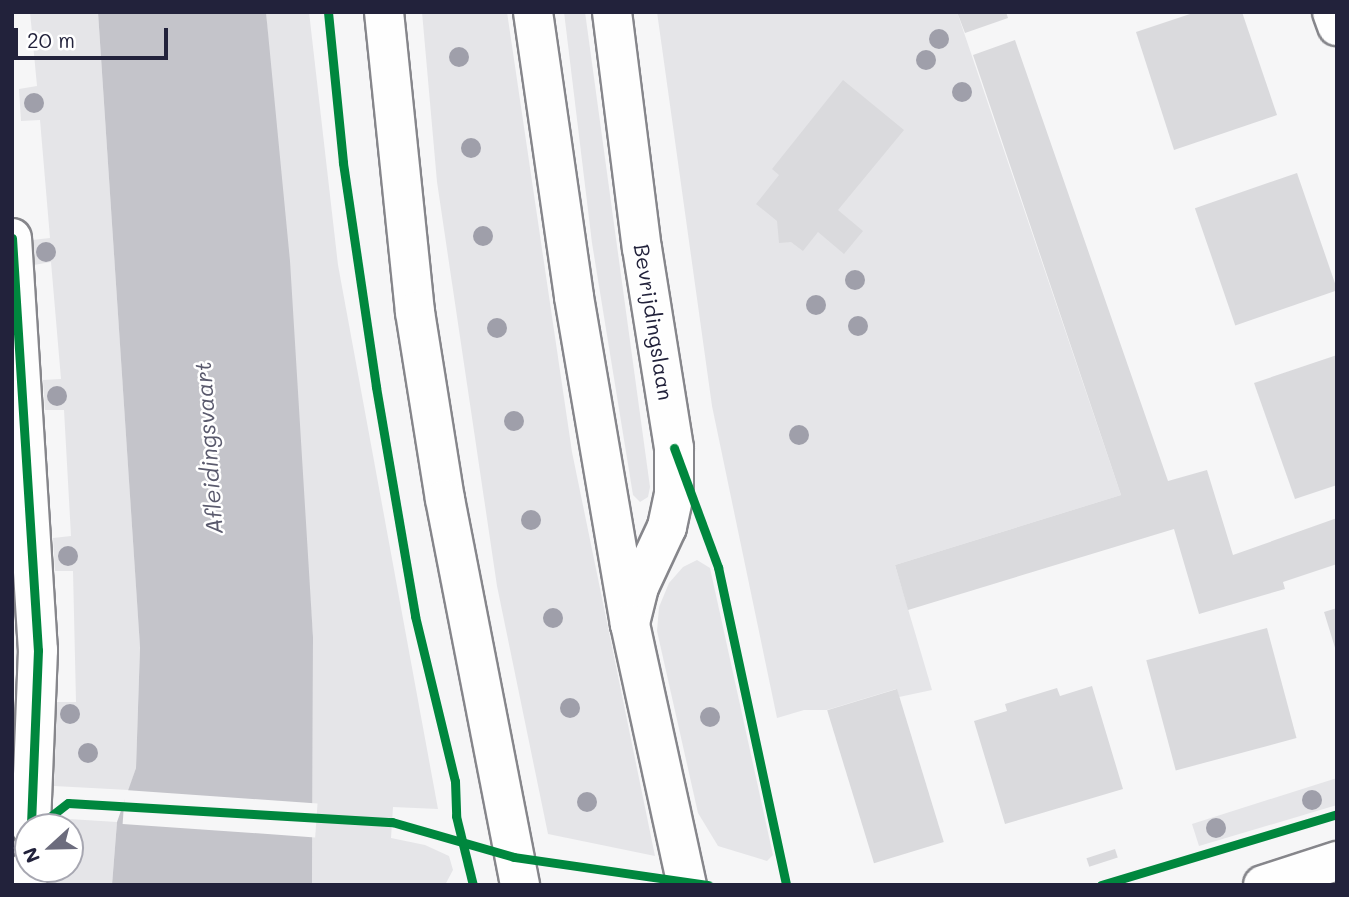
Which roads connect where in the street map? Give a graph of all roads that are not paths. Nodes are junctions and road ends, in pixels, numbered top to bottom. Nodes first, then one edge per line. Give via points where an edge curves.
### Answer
1 (384, 12) edge
2 (533, 12) edge
3 (612, 12) edge
4 (1332, 12) edge
5 (1337, 26) edge
6 (12, 238) edge
7 (630, 624) junction
8 (32, 813) edge
9 (1337, 861) edge
10 (520, 885) edge
11 (687, 885) edge
12 (1263, 885) edge

1 - 10 main road via 415,312 445,499
2 - 7 main road, Bevrijdingslaan via 574,297
3 - 7 main road, Bevrijdingslaan via 642,248 674,448 674,494 667,527 639,587
4 - 5 main road
6 - 8 main road via 38,650
7 - 11 main road, Bevrijdingslaan
9 - 12 main road

